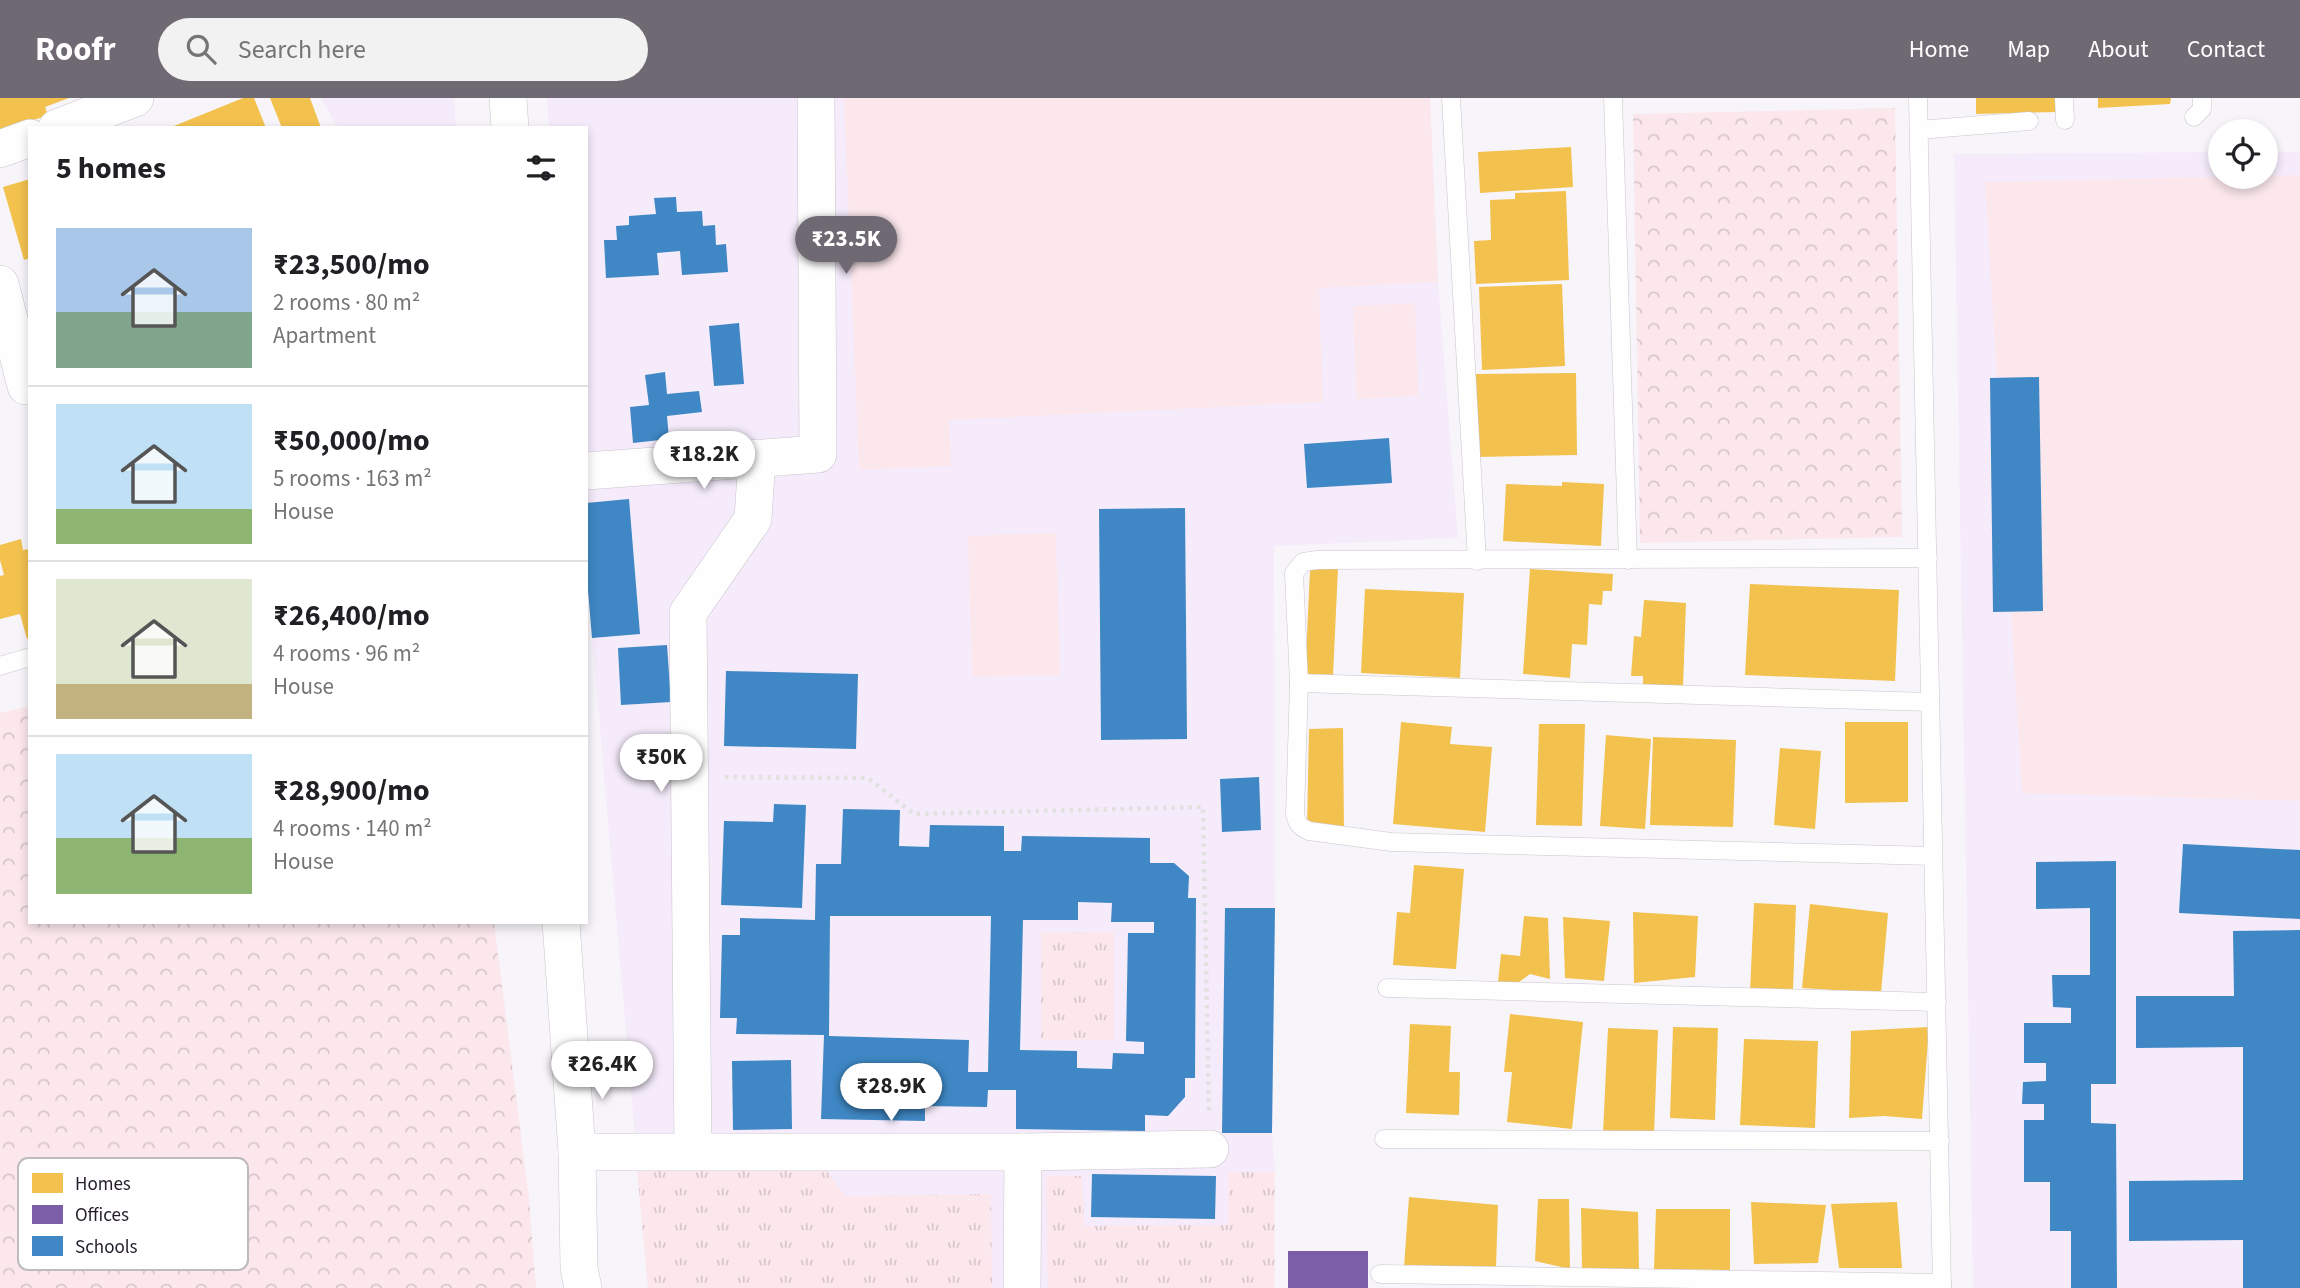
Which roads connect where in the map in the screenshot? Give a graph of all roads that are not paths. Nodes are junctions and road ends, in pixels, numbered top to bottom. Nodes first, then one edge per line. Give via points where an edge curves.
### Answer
1 (135, 98) edge
2 (508, 98) edge
3 (816, 98) edge
4 (1451, 98) edge
5 (1613, 98) edge
6 (1918, 98) edge
7 (2064, 98) edge
8 (2202, 98) edge
9 (2194, 117) dead end
10 (2065, 120) dead end
11 (2029, 121) dead end
12 (62, 126) edge
13 (510, 126) edge
14 (1919, 130) junction
15 (28, 139) edge
16 (0, 149) edge
17 (28, 277) edge
18 (0, 286) edge
19 (19, 390) edge
20 (757, 458) junction
21 (588, 471) edge
22 (1928, 558) junction
23 (1628, 560) junction
24 (1477, 561) junction
25 (28, 658) edge
26 (0, 666) edge
27 (1299, 683) junction
28 (1930, 702) junction
29 (1933, 856) junction
30 (561, 924) edge
31 (1387, 988) dead end
32 (1937, 1002) junction
33 (1384, 1139) dead end
34 (1940, 1141) junction
35 (1210, 1149) road end
36 (693, 1151) junction
37 (576, 1152) junction
38 (1023, 1152) junction
39 (1380, 1274) dead end
40 (1942, 1285) edge
41 (583, 1288) edge
42 (1022, 1288) edge

1 - 12 street
2 - 13 street
3 - 20 street via 818,454
4 - 24 lane
5 - 23 lane
6 - 14 lane
7 - 10 lane
8 - 9 lane via 2202,110
11 - 14 lane
14 - 22 lane
15 - 16 street
17 - 18 street
18 - 19 street
20 - 21 street
20 - 36 street via 752,519 688,613
22 - 23 lane
22 - 28 lane
23 - 24 lane
24 - 27 lane via 1303,562 1294,573
25 - 26 lane
27 - 28 lane
27 - 29 lane via 1295,814 1296,821 1309,831 1391,842
28 - 29 lane
29 - 32 lane
30 - 37 street
31 - 32 lane
32 - 34 lane
33 - 34 lane
34 - 40 lane
35 - 38 street
36 - 37 street
36 - 38 street
37 - 41 street
38 - 42 street
39 - 40 lane

